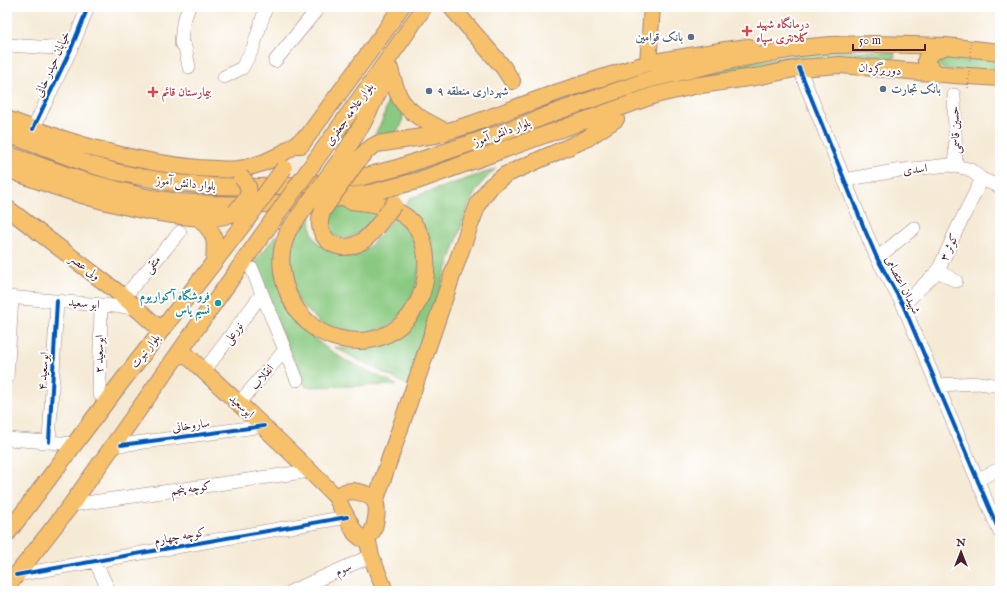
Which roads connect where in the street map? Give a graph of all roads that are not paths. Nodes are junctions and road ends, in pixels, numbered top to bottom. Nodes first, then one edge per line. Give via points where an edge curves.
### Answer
1 (88, 7) edge
2 (189, 7) edge
3 (266, 7) edge
4 (319, 7) edge
5 (401, 7) edge
6 (424, 7) edge
7 (452, 7) edge
8 (652, 7) edge
9 (401, 41) junction
10 (877, 44) junction
11 (7, 45) edge
12 (946, 46) junction
13 (800, 48) junction
14 (70, 49) junction
15 (1000, 52) edge
16 (275, 61) dead end
17 (648, 63) junction
18 (189, 67) dead end
19 (799, 68) junction
20 (390, 69) junction
21 (881, 69) junction
22 (939, 74) junction
23 (761, 76) junction
24 (224, 77) dead end
25 (1000, 78) edge
26 (512, 81) dead end
27 (954, 95) dead end
28 (7, 119) edge
29 (616, 119) junction
30 (33, 129) junction
31 (447, 132) junction
32 (7, 134) edge
33 (306, 137) junction
34 (7, 154) edge
35 (349, 160) junction
36 (956, 166) junction
37 (284, 168) joint
38 (7, 169) edge
39 (225, 170) junction
40 (982, 179) junction
41 (844, 180) junction
42 (1000, 187) edge
43 (325, 205) junction
44 (7, 208) edge
45 (241, 215) junction
46 (198, 217) junction
47 (914, 228) dead end
48 (180, 232) dead end
49 (877, 258) junction
50 (214, 262) junction
51 (252, 269) dead end
52 (938, 271) junction
53 (956, 281) dead end
54 (262, 294) junction
55 (10, 297) edge
56 (124, 297) junction
57 (58, 301) junction
58 (903, 304) junction
59 (101, 305) junction
60 (137, 308) junction
61 (161, 330) junction
62 (181, 350) junction
63 (285, 350) junction
64 (204, 371) junction
65 (7, 378) edge
66 (297, 380) dead end
67 (937, 385) junction
68 (1000, 387) edge
69 (106, 402) junction
70 (239, 403) junction
71 (264, 426) junction
72 (7, 439) edge
73 (48, 442) junction
74 (75, 444) junction
75 (121, 445) dead end
76 (1000, 469) edge
77 (310, 471) junction
78 (978, 479) junction
79 (336, 497) junction
80 (375, 502) junction
81 (71, 505) junction
82 (347, 517) junction
83 (1000, 533) edge
84 (7, 534) edge
85 (367, 537) junction
86 (371, 556) junction
87 (95, 561) junction
88 (11, 581) edge
89 (109, 591) edge
90 (292, 591) edge
91 (385, 591) edge

1 - 14 street, خیابان حیدر خانی
2 - 18 street via 183,23 181,43 185,47
3 - 24 street via 253,48 242,68
4 - 16 street
5 - 33 main road, بلوار علامه جعفری
6 - 9 main road, بلوار علامه جعفری
7 - 26 main road
8 - 17 main road
9 - 20 main road
9 - 62 main road, بلوار علامه جعفری, bridge
10 - 12 main road, بلوار دانش آموز
10 - 13 main road, بلوار دانش آموز
10 - 21 main road via 897,50 900,55 900,60 895,64
11 - 14 street
12 - 15 main road, بلوار دانش آموز
12 - 22 main road via 927,56 927,65
13 - 17 main road via 764,46 732,49
13 - 32 main road, بلوار دانش آموز via 651,79 397,168 358,178 312,184 260,187 176,183 116,172
14 - 30 street, خیابان حیدر خانی
17 - 31 main road
19 - 21 main road, دوربرگردان via 840,66
19 - 23 main road, دوربرگردان
19 - 41 street, شهیدان اعتصامی
20 - 31 main road via 398,95 410,110
20 - 35 main road via 363,123
21 - 22 main road, دوربرگردان
22 - 25 main road, دوربرگردان
23 - 29 main road via 650,106
23 - 43 main road, بلوار دانش آموز via 655,95 418,181
27 - 36 street, حسین قاسمی
28 - 30 main road
29 - 43 main road via 408,192 365,240 356,245 346,247 333,244 324,237 320,228 320,216
29 - 80 main road via 586,139 505,175 479,202
30 - 39 main road via 90,148 131,158
31 - 35 main road via 378,144
33 - 37 main road, بلوار علامه جعفری
33 - 39 main road via 278,157 243,168
34 - 43 main road, بلوار دانش آموز via 100,186 145,197 214,204
35 - 43 main road, bridge
35 - 43 main road, bridge via 288,231 282,251 283,275 292,303 303,318 329,336 344,340 372,340 395,330 414,311 426,280 425,249 419,231 411,221 397,211 382,206 359,202
36 - 40 street, اسدی via 969,169
36 - 41 street, اسدی via 895,171
37 - 45 main road, بلوار نبوت, bridge
38 - 46 main road via 89,197 138,210
39 - 45 main road, bridge via 247,182 249,191
40 - 42 street, اسدی
40 - 52 street, کوثر ۳
41 - 49 street, شهیدان اعتصامی
44 - 56 main road, ولی عصر
45 - 46 main road via 220,218
45 - 50 main road, بلوار نبوت
46 - 50 main road via 214,236
47 - 49 street
48 - 56 street, متقی
49 - 58 street, شهیدان اعتصامی
50 - 61 main road, بلوار نبوت
51 - 54 street
52 - 53 street
52 - 58 street, کوثر ۳
54 - 63 street
54 - 64 street, نورعلی
55 - 57 street, ابو سعید
55 - 65 street
56 - 60 main road, ولی عصر
57 - 59 street, ابو سعید
57 - 73 street, ابوسعید ۴
58 - 67 street, شهیدان اعتصامی
59 - 60 street, ابو سعید
59 - 69 street, ابوسعید ۲ via 98,393
60 - 61 main road, ولی عصر
61 - 69 main road, بلوار نبوت
62 - 64 main road, ابوسعید
62 - 81 main road
63 - 66 street
63 - 70 street, انقلاب
64 - 70 main road, ابوسعید
67 - 68 street via 979,383
67 - 78 street, شهیدان اعتصامی
69 - 74 main road, بلوار نبوت
70 - 71 main road, ابوسعید
71 - 75 street, ساروخانی
71 - 77 main road, ابوسعید
72 - 73 street
73 - 74 street
74 - 84 main road, بلوار نبوت
76 - 78 street
77 - 79 main road, ابوسعید
77 - 81 street, کوچه پنجم
78 - 83 street, شهیدان اعتصامی
79 - 80 main road via 353,491 369,496
79 - 82 main road, ابوسعید
80 - 85 main road via 373,532
81 - 88 main road
82 - 85 main road, ابوسعید via 355,533 361,538
82 - 87 street, کوچه چهارم
85 - 86 main road
86 - 90 street, سوم
86 - 91 main road
87 - 88 street, کوچه چهارم
87 - 89 street

